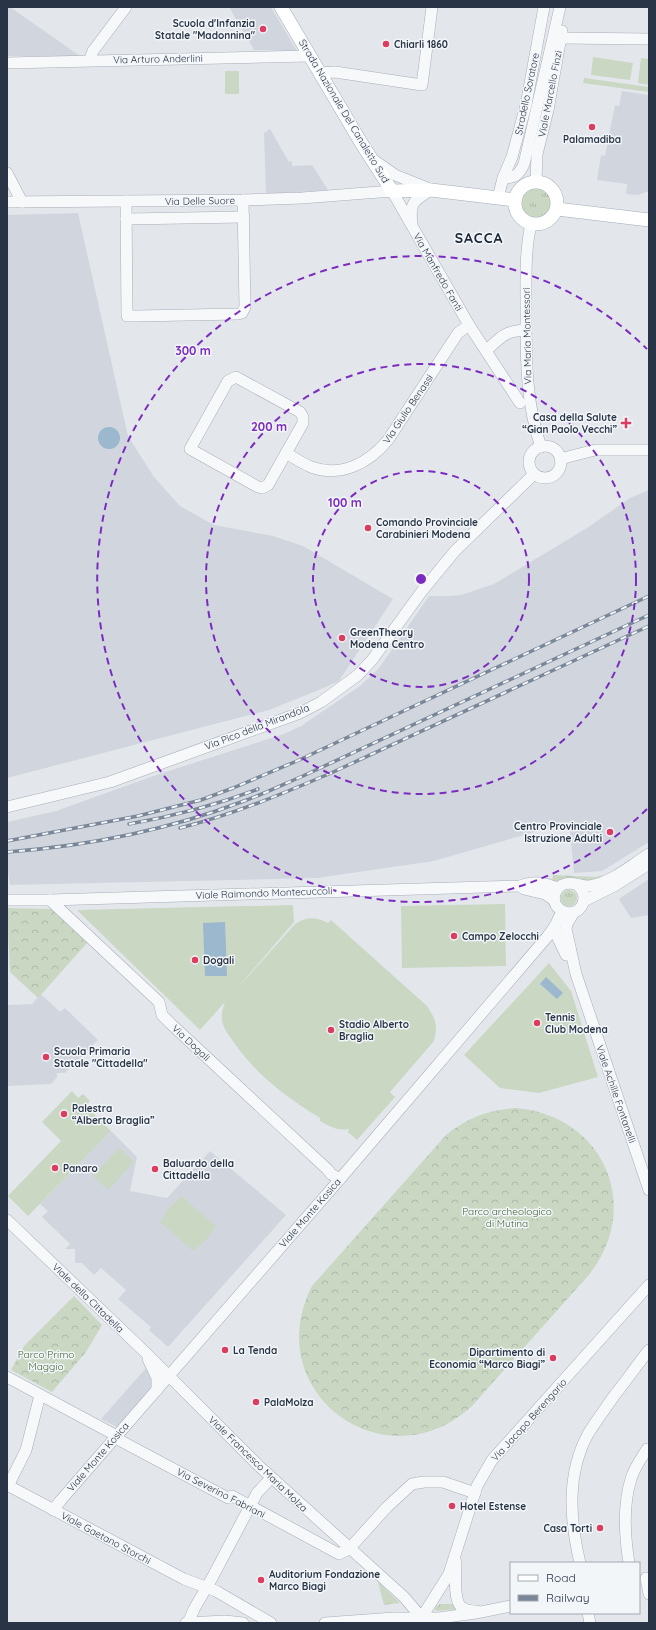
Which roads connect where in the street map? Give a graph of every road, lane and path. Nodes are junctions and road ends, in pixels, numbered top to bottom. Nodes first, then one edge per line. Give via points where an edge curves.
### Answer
1 (126, 7) edge
2 (281, 7) edge
3 (432, 7) edge
4 (544, 7) edge
5 (560, 7) edge
6 (566, 7) edge
7 (560, 38) junction
8 (649, 40) edge
9 (310, 56) junction
10 (90, 60) junction
11 (7, 62) edge
12 (320, 73) junction
13 (372, 158) junction
14 (7, 174) edge
15 (504, 178) junction
16 (536, 182) junction
17 (431, 190) junction
18 (392, 191) junction
19 (498, 198) junction
20 (243, 200) junction
21 (515, 200) junction
22 (126, 201) junction
23 (7, 202) edge
24 (22, 202) junction
25 (557, 209) junction
26 (244, 217) junction
27 (126, 219) junction
28 (649, 220) edge
29 (531, 224) junction
30 (413, 227) junction
31 (469, 325) junction
32 (526, 330) junction
33 (486, 351) junction
34 (520, 403) dead end
35 (541, 447) junction
36 (649, 450) edge
37 (286, 453) junction
38 (560, 458) junction
39 (534, 474) junction
40 (7, 807) edge
41 (649, 854) edge
42 (649, 864) edge
43 (576, 884) junction
44 (520, 886) junction
45 (558, 888) junction
46 (7, 900) edge
47 (50, 900) junction
48 (554, 900) junction
49 (584, 901) junction
50 (562, 911) junction
51 (574, 912) junction
52 (555, 926) junction
53 (576, 974) junction
54 (644, 1163) edge
55 (340, 1179) junction
56 (649, 1190) edge
57 (7, 1220) edge
58 (649, 1285) edge
59 (142, 1349) junction
60 (649, 1350) edge
61 (169, 1376) junction
62 (7, 1377) edge
63 (157, 1390) junction
64 (40, 1395) junction
65 (117, 1436) junction
66 (649, 1449) edge
67 (271, 1478) junction
68 (8, 1485) edge
69 (475, 1493) junction
70 (250, 1507) junction
71 (53, 1510) junction
72 (349, 1549) junction
73 (456, 1554) junction
74 (580, 1562) edge
75 (629, 1562) edge
76 (645, 1578) edge
77 (206, 1587) junction
78 (649, 1594) edge
79 (510, 1606) edge
80 (487, 1611) junction
81 (421, 1621) edge
82 (360, 1622) edge
83 (187, 1623) edge
84 (243, 1623) edge
85 (271, 1623) edge
86 (325, 1623) edge

1 - 10 street via 90,56
2 - 9 main road, Strada Nazionale Del Canaletto Sud
3 - 12 street via 422,85 335,72
4 - 15 street, Stradello Soratore via 526,105
5 - 15 street, Stradello Soratore via 524,164 517,176
6 - 7 street, Viale Marcello Finzi
7 - 8 street
7 - 16 street, Viale Marcello Finzi via 548,110 537,154
9 - 10 street, Via Arturo Anderlini
9 - 12 main road, Strada Nazionale Del Canaletto Sud
10 - 11 street, Via Arturo Anderlini
12 - 13 main road, Strada Nazionale Del Canaletto Sud
13 - 17 street via 385,170
13 - 18 main road, Strada Nazionale Del Canaletto Sud
14 - 24 street
15 - 19 street, Stradello Soratore
16 - 21 main road via 528,183 521,188
16 - 25 main road via 544,183 552,189 557,198
17 - 18 main road, Strada Nazionale Del Canaletto Sud
17 - 19 main road, Strada Nazionale Del Canaletto Sud
17 - 30 street via 418,198 412,206
18 - 20 street, Via Delle Suore
18 - 30 street, Via Manfredo Fanti
19 - 21 main road, Strada Nazionale Del Canaletto Sud
20 - 22 street, Via Delle Suore
20 - 26 street
21 - 29 main road via 520,217
22 - 24 street, Via Delle Suore
22 - 27 street
23 - 24 street, Via Delle Suore
25 - 28 main road
25 - 29 main road via 548,220
26 - 27 street
26 - 27 street via 242,313 137,316 127,316
29 - 32 street, Via Maria Montessori via 526,250
30 - 31 street, Via Manfredo Fanti
31 - 33 street, Via Manfredo Fanti
31 - 37 street, Via Giulio Benassi via 458,333 388,440 366,461 348,469 321,470
32 - 33 street via 505,334
32 - 35 street, Via Maria Montessori via 530,402
33 - 34 street, Via Manfredo Fanti
35 - 38 street via 553,449
35 - 39 street via 534,451 530,458 530,467
36 - 38 street via 596,450
37 - 37 street via 303,423 302,414 236,377 228,381 190,449 262,488 268,485
38 - 39 street via 560,467 555,474 542,478
39 - 40 street, Via Pico della Mirandola via 455,551 358,675 321,702 300,713 110,782
41 - 43 street via 611,879 587,886
42 - 49 street
43 - 45 street via 566,883
43 - 49 street via 583,891
44 - 45 street, Viale Raimondo Montecuccoli via 537,882
44 - 47 street, Viale Raimondo Montecuccoli
44 - 48 street, Viale Raimondo Montecuccoli via 545,894
45 - 48 street
46 - 47 street, Viale Raimondo Montecuccoli
47 - 55 street, Via Dogali via 159,1002 162,1015 171,1024 331,1174
48 - 50 street
49 - 51 street
50 - 51 street
50 - 52 street, Viale Monte Kosica
51 - 53 street, Viale Achille Fontanelli via 566,929
52 - 53 street, Viale Achille Fontanelli via 561,946
52 - 55 street, Viale Monte Kosica
53 - 54 street, Viale Achille Fontanelli
54 - 56 street, Viale Achille Fontanelli
55 - 61 street, Viale Monte Kosica
57 - 59 street, Viale della Cittadella
58 - 69 street, Via Jacopo Berengario via 499,1452 482,1476
59 - 61 street, Viale della Cittadella
59 - 63 street via 154,1372
60 - 74 street via 588,1434 576,1466 571,1503
61 - 63 street, Viale Monte Kosica
61 - 67 street, Viale Francesco Maria Molza
62 - 64 street, Via Severino Fabriani
63 - 65 street, Viale Monte Kosica
64 - 65 street, Via Severino Fabriani
64 - 68 street via 26,1450
65 - 70 street, Via Severino Fabriani via 134,1448
65 - 71 street, Viale Monte Kosica
66 - 75 street via 634,1471 628,1490 626,1540
67 - 70 street via 257,1493
67 - 72 street, Viale Francesco Maria Molza
68 - 71 street, Viale Gaetano Storchi
69 - 72 street via 443,1482 417,1482 410,1485
69 - 73 street, Via Jacopo Berengario
70 - 72 street, Via Severino Fabriani via 339,1554
70 - 77 street
71 - 77 street, Viale Gaetano Storchi via 184,1579
72 - 81 street via 404,1597
73 - 80 street via 458,1602 464,1609
73 - 81 street, Via Jacopo Berengario via 446,1581
76 - 78 street
77 - 83 street
77 - 85 street, Viale Gaetano Storchi
79 - 80 street
80 - 81 street
81 - 82 street via 379,1618
82 - 86 street
83 - 84 street

